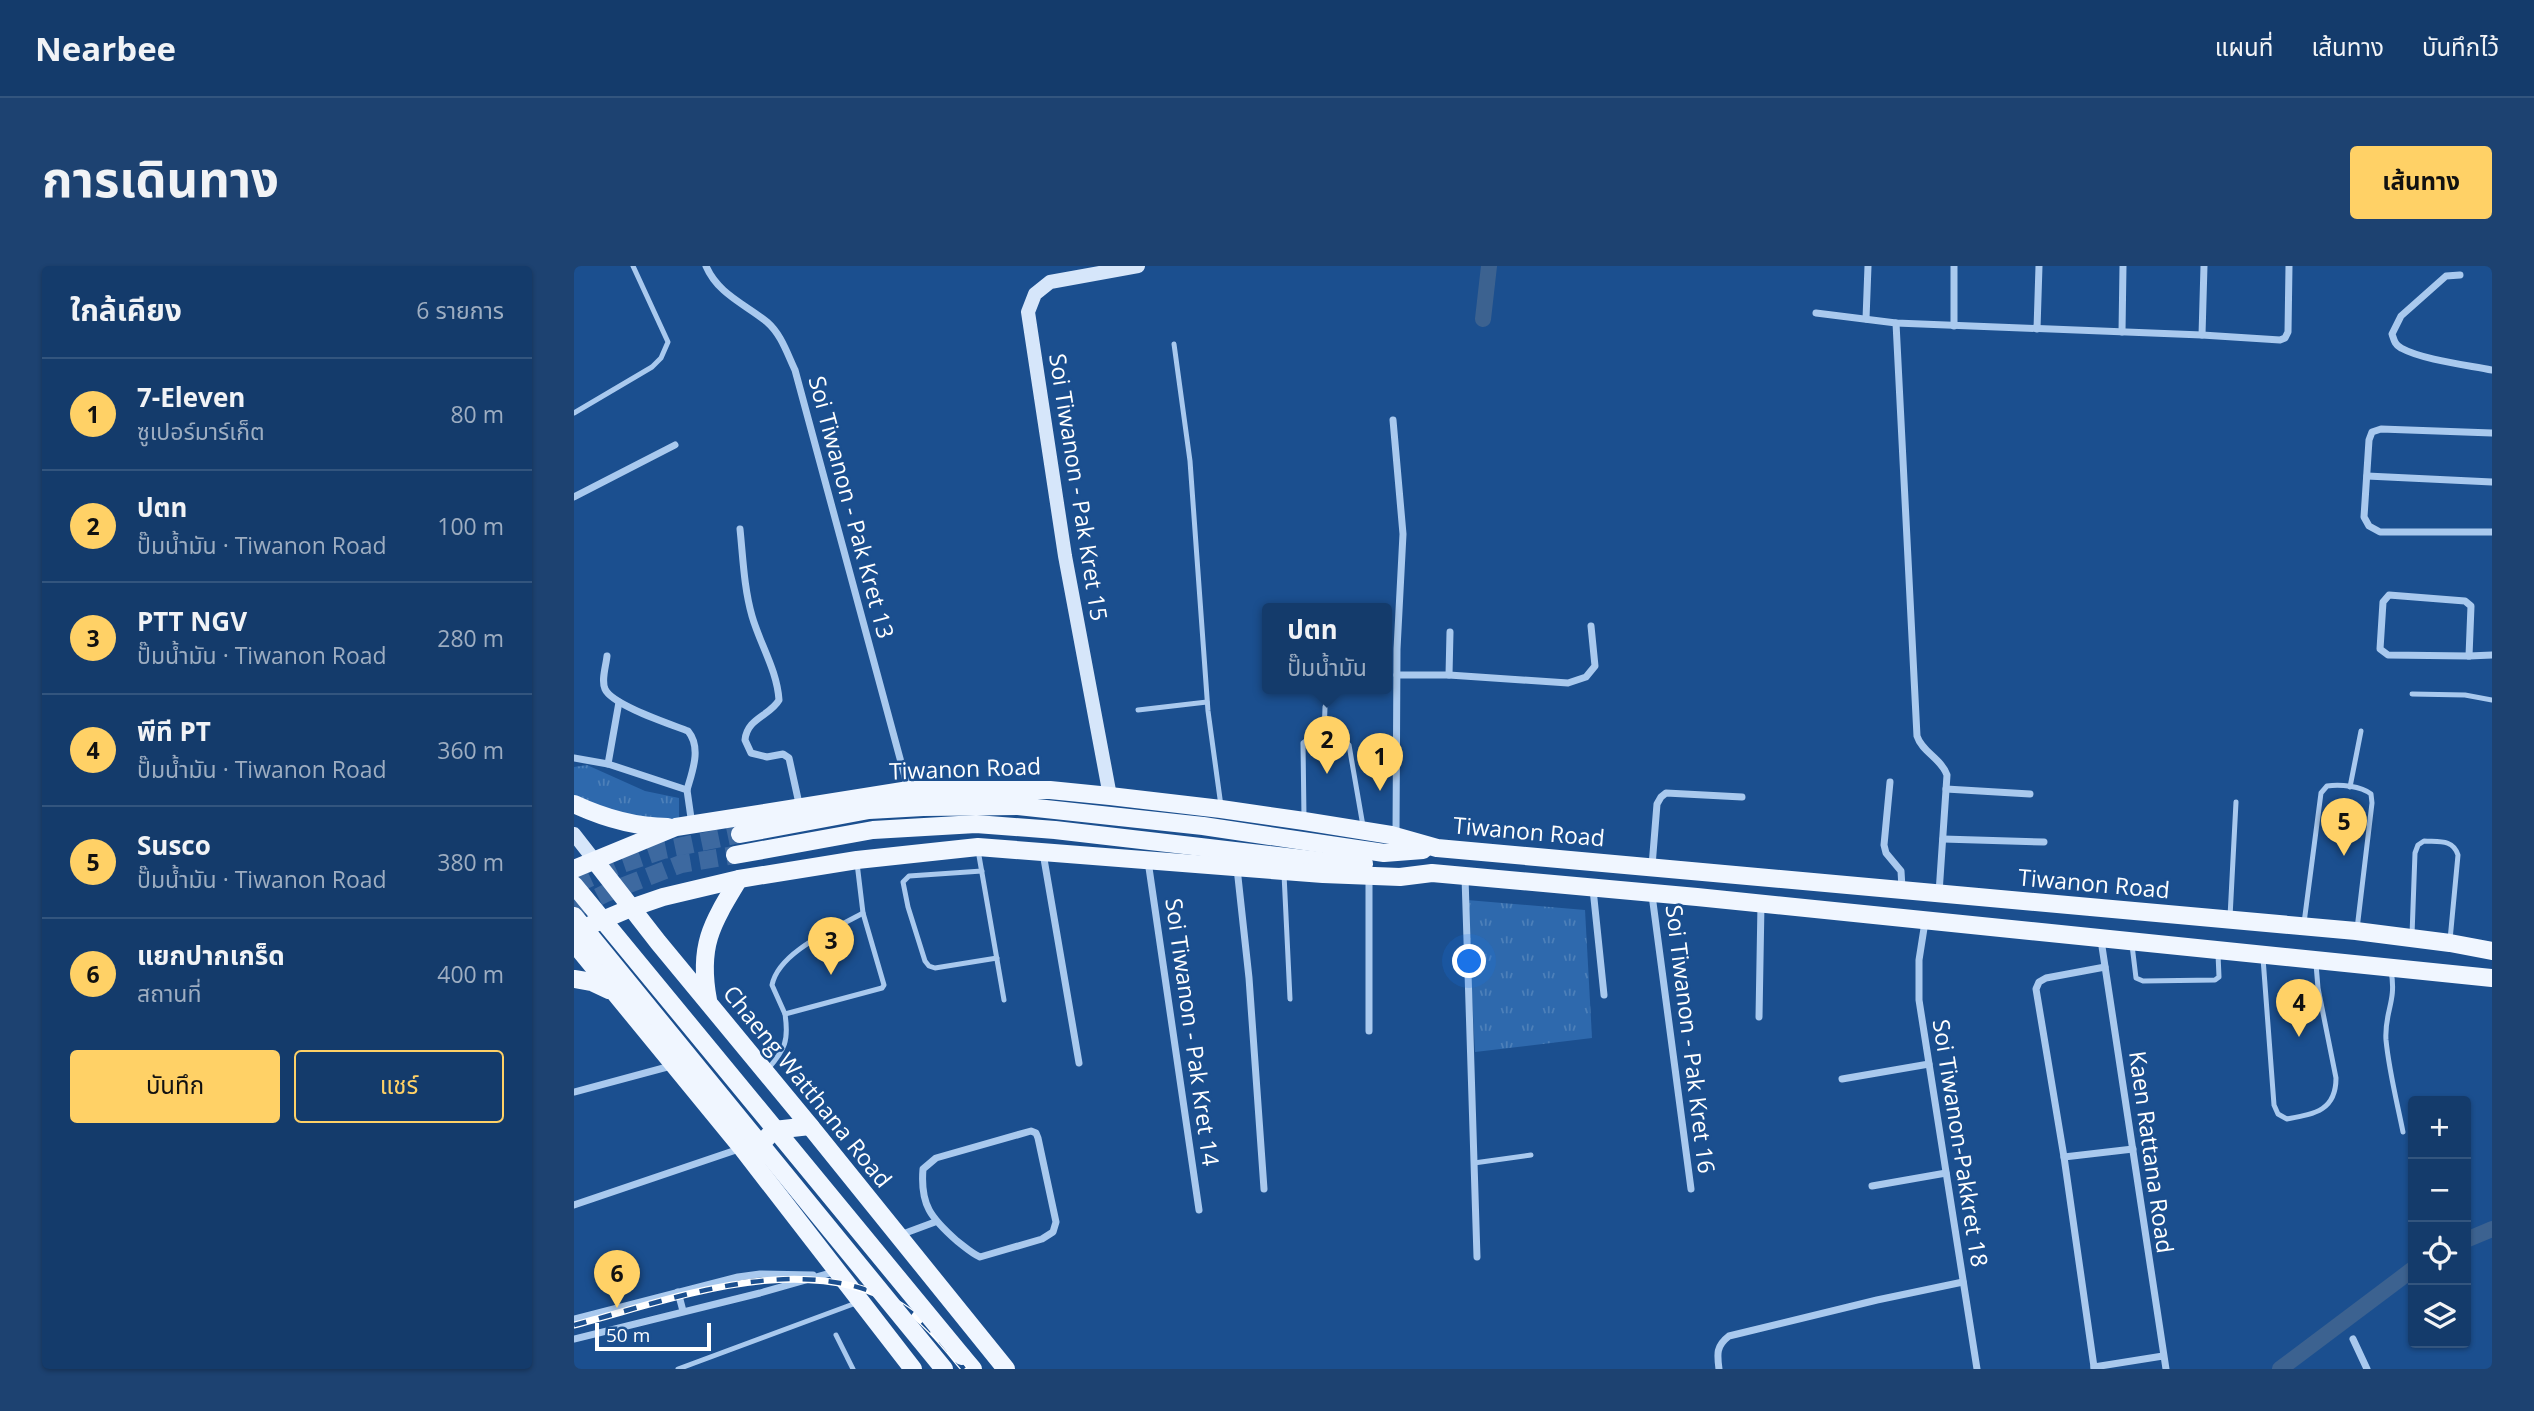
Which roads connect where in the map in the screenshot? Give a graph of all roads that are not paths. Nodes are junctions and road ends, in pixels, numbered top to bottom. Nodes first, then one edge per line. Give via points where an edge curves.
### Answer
1 (633, 266) edge
2 (706, 266) edge
3 (1138, 266) edge
4 (1868, 266) edge
5 (1954, 266) edge
6 (2039, 266) edge
7 (2123, 266) edge
8 (2204, 266) edge
9 (2290, 266) edge
10 (2460, 275) dead end
11 (1816, 313) dead end
12 (1866, 319) junction
13 (1896, 323) junction
14 (1954, 326) junction
15 (2037, 329) junction
16 (2122, 332) junction
17 (2202, 335) junction
18 (1174, 344) dead end
19 (2492, 370) edge
20 (574, 413) edge
21 (1393, 419) dead end
22 (2492, 433) edge
23 (675, 445) dead end
24 (2367, 476) junction
25 (2492, 482) edge
26 (574, 498) edge
27 (740, 529) dead end
28 (2492, 532) edge
29 (1591, 626) dead end
30 (1450, 632) dead end
31 (2492, 655) edge
32 (607, 656) dead end
33 (2469, 656) junction
34 (1397, 675) junction
35 (1449, 675) junction
36 (1332, 694) edge
37 (2412, 694) dead end
38 (2492, 700) edge
39 (619, 702) junction
40 (1207, 702) junction
41 (1138, 710) dead end
42 (2361, 731) dead end
43 (1324, 736) junction
44 (574, 758) edge
45 (608, 764) junction
46 (1891, 782) dead end
47 (2350, 787) junction
48 (1946, 789) junction
49 (687, 790) junction
50 (909, 790) junction
51 (2030, 794) dead end
52 (1110, 796) junction
53 (1742, 797) dead end
54 (2236, 802) dead end
55 (574, 804) edge
56 (800, 809) junction
57 (1221, 809) junction
58 (1304, 821) junction
59 (684, 826) junction
60 (1365, 832) junction
61 (574, 834) edge
62 (740, 834) tunnel mouth
63 (1396, 837) junction
64 (1942, 839) junction
65 (2044, 842) dead end
66 (978, 846) junction
67 (1437, 848) junction
68 (1043, 851) junction
69 (735, 855) tunnel mouth
70 (595, 860) junction
71 (857, 860) junction
72 (1148, 860) junction
73 (1652, 866) junction
74 (1237, 867) junction
75 (574, 869) edge
76 (982, 871) junction
77 (1284, 871) junction
78 (1432, 873) junction
79 (1368, 876) junction
80 (1465, 877) junction
81 (739, 879) junction
82 (574, 885) edge
83 (1593, 889) junction
84 (1903, 890) junction
85 (1652, 894) junction
86 (1939, 894) junction
87 (1761, 904) junction
88 (631, 908) junction
89 (863, 913) junction
90 (574, 916) edge
91 (2230, 920) junction
92 (1925, 922) junction
93 (2304, 927) junction
94 (2356, 931) junction
95 (574, 932) edge
96 (2412, 938) junction
97 (2101, 940) junction
98 (574, 943) edge
99 (2132, 943) junction
100 (2450, 943) junction
101 (2492, 948) edge
102 (2217, 951) junction
103 (2262, 954) junction
104 (997, 958) junction
105 (2316, 961) junction
106 (2105, 967) junction
107 (2391, 968) junction
108 (2492, 978) edge
109 (574, 979) edge
110 (612, 991) junction
111 (1604, 995) dead end
112 (1290, 999) dead end
113 (1004, 1000) dead end
114 (708, 1002) junction
115 (785, 1014) junction
116 (1759, 1017) dead end
117 (1369, 1031) dead end
118 (1079, 1063) dead end
119 (1929, 1064) junction
120 (674, 1065) junction
121 (766, 1072) junction
122 (1842, 1079) dead end
123 (574, 1092) edge
124 (810, 1126) junction
125 (2403, 1132) dead end
126 (742, 1148) junction
127 (2133, 1149) junction
128 (1531, 1155) dead end
129 (2064, 1157) junction
130 (1474, 1163) junction
131 (762, 1173) junction
132 (1946, 1173) junction
133 (1872, 1186) dead end
134 (1264, 1189) dead end
135 (1690, 1189) dead end
136 (574, 1205) edge
137 (1199, 1210) dead end
138 (936, 1222) junction
139 (899, 1236) junction
140 (1477, 1256) dead end
141 (827, 1273) junction
142 (1963, 1282) junction
143 (678, 1292) junction
144 (860, 1301) junction
145 (683, 1311) junction
146 (574, 1319) edge
147 (836, 1335) dead end
148 (574, 1339) edge
149 (2353, 1339) dead end
150 (2163, 1356) junction
151 (968, 1362) edge
152 (2094, 1368) edge
153 (678, 1369) edge
154 (853, 1369) edge
155 (912, 1369) edge
156 (944, 1369) edge
157 (1006, 1369) edge
158 (1719, 1369) edge
159 (1977, 1369) edge
160 (2166, 1369) edge
161 (2367, 1369) edge

1 - 20 lane via 668,342 652,367
2 - 50 street, Soi Tiwanon - Pak Kret 13 via 732,299 768,323 795,370
3 - 52 street, Soi Tiwanon - Pak Kret 15 via 1050,282 1035,294 1028,312 1065,556
4 - 12 street
5 - 14 street
6 - 15 street
7 - 16 street
8 - 17 street
9 - 17 street via 2285,338
10 - 19 street via 2446,276 2401,316 2392,334 2401,348
11 - 12 street
12 - 13 street
13 - 14 street
13 - 48 street via 1917,736 1944,768
14 - 15 street
15 - 16 street
16 - 17 street
18 - 40 lane via 1190,461
21 - 34 street via 1403,534
22 - 24 street via 2372,432
23 - 26 street
24 - 25 street
24 - 28 street via 2364,517 2380,532
27 - 56 street via 752,616 778,685 779,700 751,724 745,740 751,753 758,756 783,754 789,758
29 - 35 street via 1595,666 1586,677 1568,683
30 - 35 street
31 - 33 street
32 - 39 street via 604,686
33 - 33 street via 2468,603 2385,598 2383,653
34 - 35 street
34 - 63 street
36 - 43 lane via 1325,707
37 - 38 lane
39 - 45 street
39 - 49 street via 692,735 695,756
40 - 41 lane
40 - 57 lane
42 - 47 lane
43 - 58 lane via 1312,736 1303,743
43 - 60 lane via 1340,738 1349,745
44 - 45 street
45 - 49 street
46 - 84 street via 1884,845 1901,871
47 - 93 lane via 2327,786 2321,793
47 - 94 lane via 2371,794 2372,803
48 - 51 street
48 - 64 street
49 - 59 street
50 - 52 main road, Tiwanon Road via 1050,790
50 - 56 main road, Tiwanon Road
52 - 57 main road, Tiwanon Road
53 - 73 street via 1666,793 1657,804
54 - 91 lane
55 - 59 main road via 601,817 646,827
56 - 59 main road, Tiwanon Road
57 - 58 main road, Tiwanon Road
58 - 60 main road, Tiwanon Road
59 - 70 main road, Tiwanon Road
60 - 63 main road, Tiwanon Road
61 - 70 street, Chaeng Watthana Road
62 - 67 main road via 869,810 1018,806 1203,826 1384,853
63 - 67 main road, Tiwanon Road
64 - 65 street
64 - 86 street
66 - 68 main road
66 - 71 main road
66 - 76 lane
67 - 73 main road, Tiwanon Road
68 - 72 main road
68 - 118 street
69 - 78 main road via 873,830 976,824
70 - 75 main road, Tiwanon Road
70 - 88 main road, Chaeng Watthana Road
71 - 81 main road
71 - 89 lane
72 - 74 main road
72 - 137 street, Soi Tiwanon - Pak Kret 14
73 - 84 main road, Tiwanon Road
74 - 77 main road
74 - 134 street
76 - 104 lane
76 - 104 lane via 909,876 903,882 929,966
77 - 79 main road
77 - 112 lane
78 - 79 main road
78 - 80 main road
79 - 117 street
80 - 83 main road
80 - 130 street
81 - 88 main road
81 - 114 main road via 707,941 703,974
82 - 151 main road, bridge
83 - 85 main road
83 - 111 street
84 - 86 main road, Tiwanon Road
85 - 87 main road
85 - 135 street, Soi Tiwanon - Pak Kret 16
86 - 91 main road, Tiwanon Road
87 - 92 main road
87 - 116 street
88 - 95 main road
88 - 114 main road, Chaeng Watthana Road
89 - 115 lane via 794,953 779,968 772,985
89 - 115 lane via 884,980 882,988
90 - 156 main road, bridge
91 - 93 main road, Tiwanon Road
92 - 97 main road
92 - 119 street, Soi Tiwanon-Pakkret 18 via 1919,1000
93 - 94 main road, Tiwanon Road
94 - 96 main road, Tiwanon Road
96 - 100 main road, Tiwanon Road
96 - 100 lane via 2418,845 2450,842 2458,855
97 - 99 main road
97 - 106 street, Kaen Rattana Road
98 - 110 main road
99 - 102 main road
99 - 102 lane via 2136,978 2143,981 2216,980
100 - 101 main road, Tiwanon Road
102 - 103 main road
103 - 105 main road
103 - 105 lane via 2274,1105 2287,1119 2314,1114 2328,1105 2336,1092
104 - 113 lane
105 - 107 main road
106 - 127 street, Kaen Rattana Road
106 - 129 street via 2046,978 2036,989
107 - 108 main road
107 - 125 lane via 2395,989 2386,1018 2386,1041
109 - 110 main road
110 - 120 main road
114 - 121 main road, Chaeng Watthana Road
115 - 121 lane via 787,1040
119 - 122 street
119 - 132 street, Soi Tiwanon-Pakkret 18
120 - 123 street
120 - 126 main road
121 - 124 main road, Chaeng Watthana Road
124 - 131 main road via 774,1130 757,1154
124 - 139 main road, Chaeng Watthana Road
126 - 131 main road
126 - 136 street
127 - 129 street
127 - 150 street, Kaen Rattana Road
128 - 130 lane
129 - 152 street
130 - 140 street
131 - 141 main road
132 - 133 street
132 - 142 street, Soi Tiwanon-Pakkret 18
138 - 138 street via 980,1257 1052,1232 1056,1222 1036,1133 929,1162 923,1169 922,1186
138 - 139 street
139 - 157 main road, Chaeng Watthana Road
141 - 143 street via 760,1274
141 - 144 main road
141 - 145 street
142 - 158 street via 1729,1336 1717,1352
142 - 159 street, Soi Tiwanon-Pakkret 18
143 - 145 street
143 - 146 street
144 - 153 lane
144 - 155 main road
145 - 148 street
147 - 154 lane
149 - 161 street
150 - 152 street
150 - 160 street, Kaen Rattana Road

